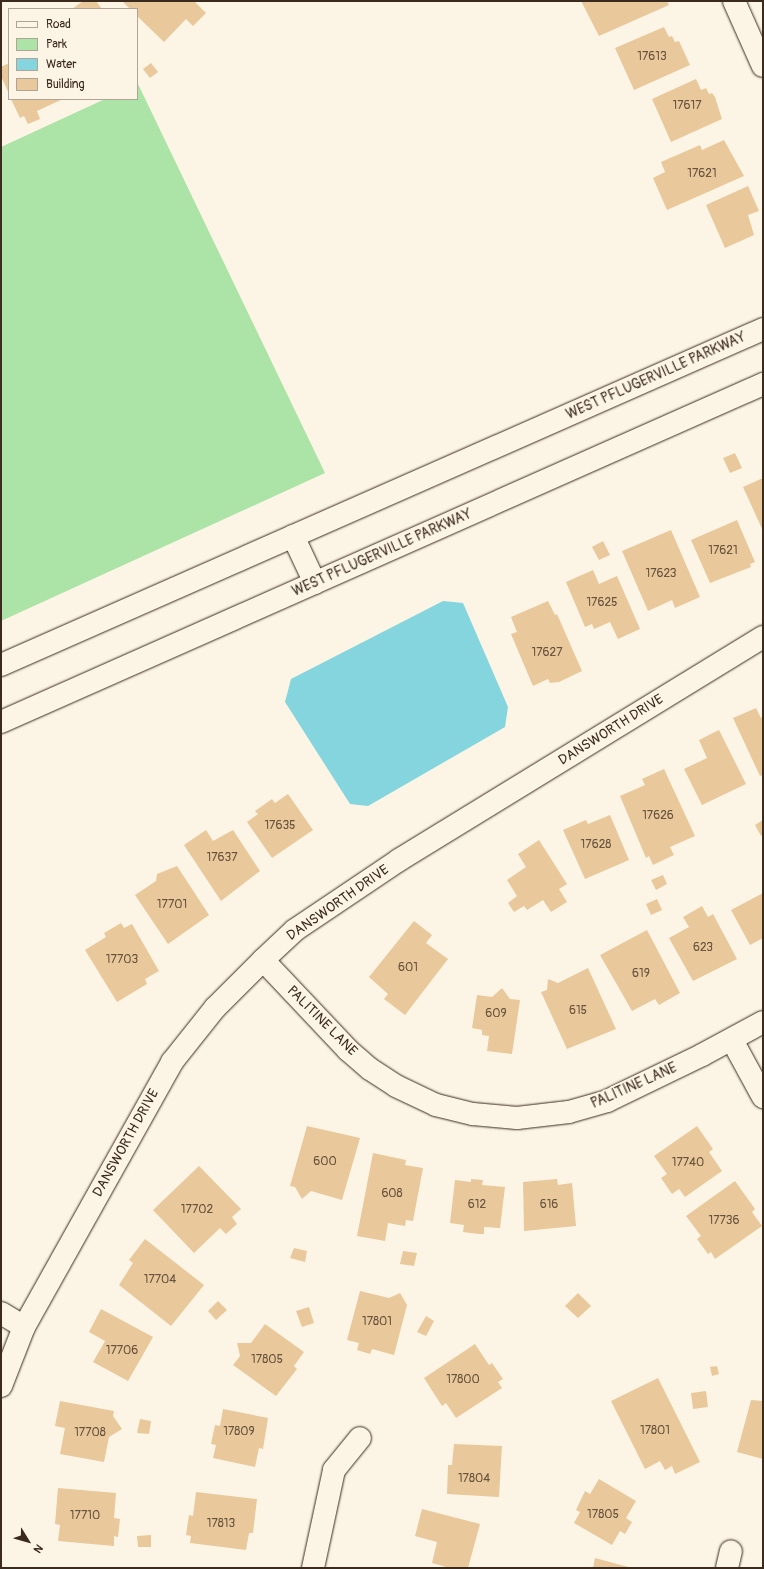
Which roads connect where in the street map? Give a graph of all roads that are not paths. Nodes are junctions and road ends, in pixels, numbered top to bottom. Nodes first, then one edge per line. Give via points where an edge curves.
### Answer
1 (734, 1) edge
2 (763, 66) edge
3 (763, 329) edge
4 (763, 384) edge
5 (293, 536) junction
6 (315, 583) junction
7 (763, 637) edge
8 (1, 665) edge
9 (1, 722) edge
10 (263, 960) junction
11 (763, 1022) edge
12 (732, 1040) junction
13 (763, 1097) edge
14 (1, 1313) edge
15 (24, 1327) junction
16 (1, 1386) edge
17 (360, 1438) dead end
18 (313, 1568) edge

1 - 2 street
3 - 5 street, WEST PFLUGERVILLE PARKWAY
4 - 6 street, WEST PFLUGERVILLE PARKWAY
5 - 6 street
5 - 8 street, WEST PFLUGERVILLE PARKWAY
6 - 9 street, WEST PFLUGERVILLE PARKWAY
7 - 10 street, DANSWORTH DRIVE via 399,860 295,930
10 - 12 street, PALITINE LANE via 348,1050 370,1069 396,1086 436,1104 473,1114 517,1118 569,1112 607,1101
10 - 15 street, DANSWORTH DRIVE via 215,1008 172,1062
11 - 12 street, PALITINE LANE
12 - 13 street
14 - 15 street
15 - 16 street, DANSWORTH DRIVE
17 - 18 street via 334,1470

